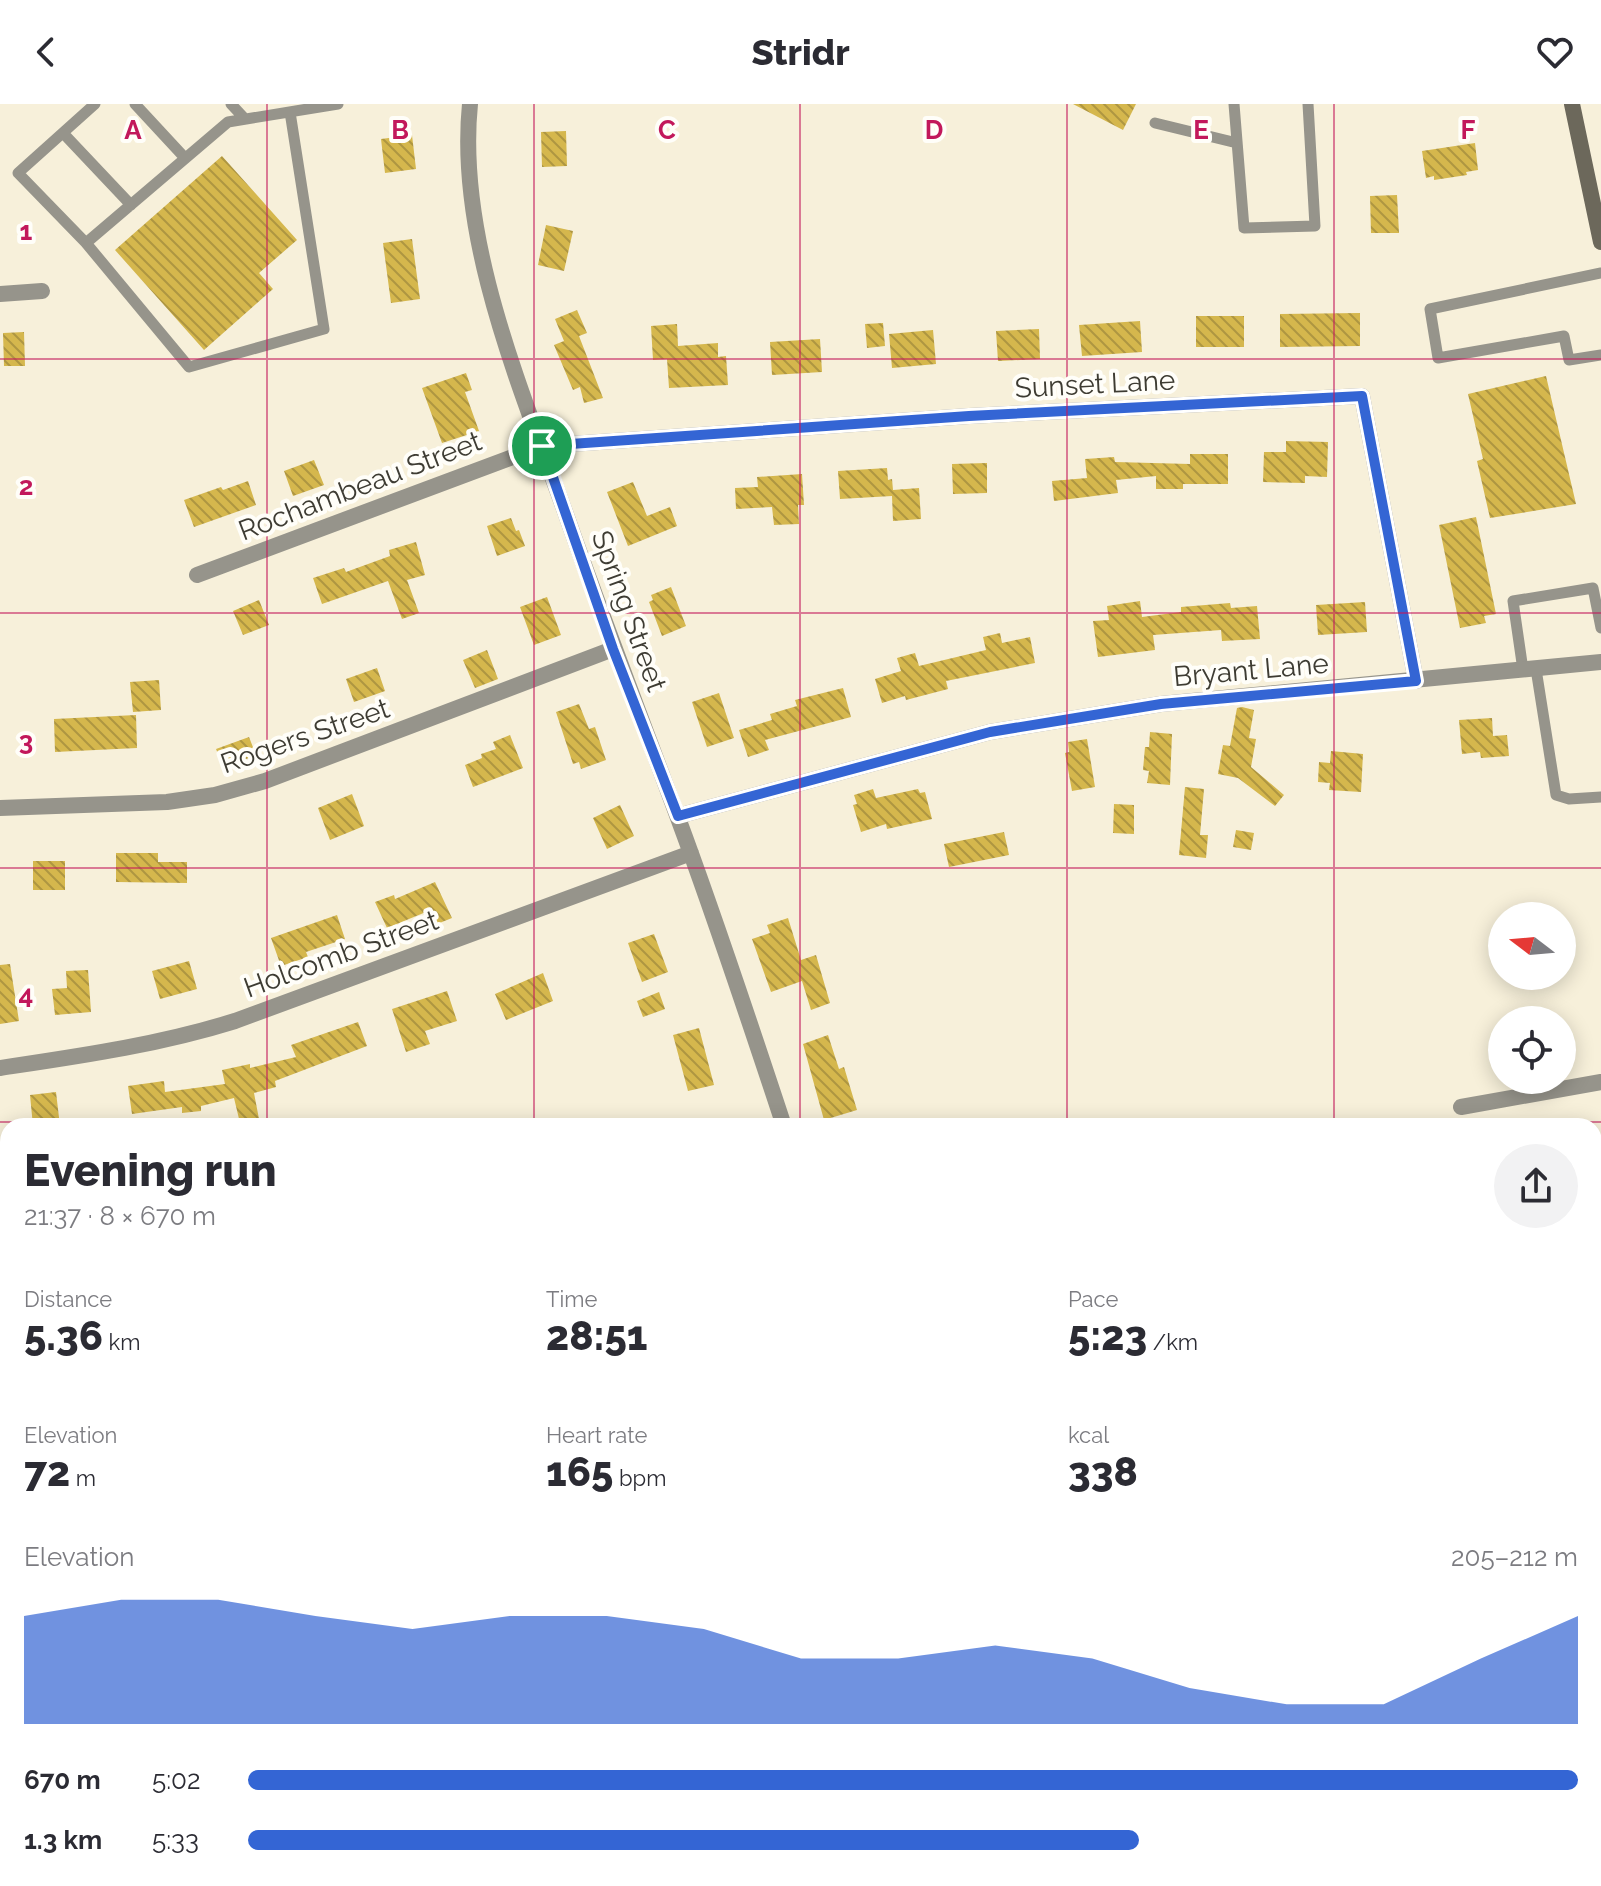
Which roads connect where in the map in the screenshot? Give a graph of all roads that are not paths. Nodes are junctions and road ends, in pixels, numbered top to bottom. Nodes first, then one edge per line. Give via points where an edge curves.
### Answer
1 (95, 104) edge
2 (135, 104) edge
3 (231, 104) edge
4 (338, 104) edge
5 (470, 104) edge
6 (1234, 104) edge
7 (1308, 104) edge
8 (1572, 104) edge
9 (322, 105) edge
10 (290, 112) junction
11 (245, 119) junction
12 (1155, 123) dead end
13 (63, 133) junction
14 (1237, 143) junction
15 (185, 158) junction
16 (131, 205) junction
17 (1601, 242) edge
18 (86, 243) junction
19 (1601, 273) edge
20 (42, 291) dead end
21 (0, 294) edge
22 (1601, 355) edge
23 (542, 446) junction
24 (197, 575) dead end
25 (1601, 628) edge
26 (613, 649) junction
27 (1601, 662) edge
28 (1530, 669) junction
29 (1416, 681) junction
30 (1601, 797) edge
31 (0, 808) edge
32 (678, 816) junction
33 (691, 853) junction
34 (0, 1068) edge
35 (1601, 1082) edge
36 (1461, 1107) dead end
37 (781, 1118) edge

1 - 13 lane
2 - 15 lane
3 - 11 lane
4 - 9 lane
5 - 23 street, Spring Street via 470,163 487,275
6 - 14 lane
7 - 14 lane via 1315,226 1244,228
8 - 17 main road
9 - 10 lane
10 - 11 lane
10 - 18 lane via 324,329 189,367
11 - 15 lane via 228,122
12 - 14 lane
13 - 16 lane
13 - 18 lane via 18,173
15 - 16 lane
16 - 18 lane
19 - 22 lane via 1430,309 1438,358 1564,336 1569,360
20 - 21 street
23 - 24 street, Rochambeau Street
23 - 26 street, Spring Street
23 - 29 street, Sunset Lane via 1362,396
25 - 28 lane via 1593,588 1513,601
26 - 31 street, Rogers Street via 265,781 215,795 167,802
26 - 32 street, Spring Street
27 - 28 street, Bryant Lane
28 - 29 street, Bryant Lane
28 - 30 lane via 1556,795
29 - 32 street, Bryant Lane via 1161,704 990,732
32 - 33 street, Spring Street
33 - 34 street, Holcomb Street via 209,1029 132,1048
33 - 37 street, Spring Street
35 - 36 street

